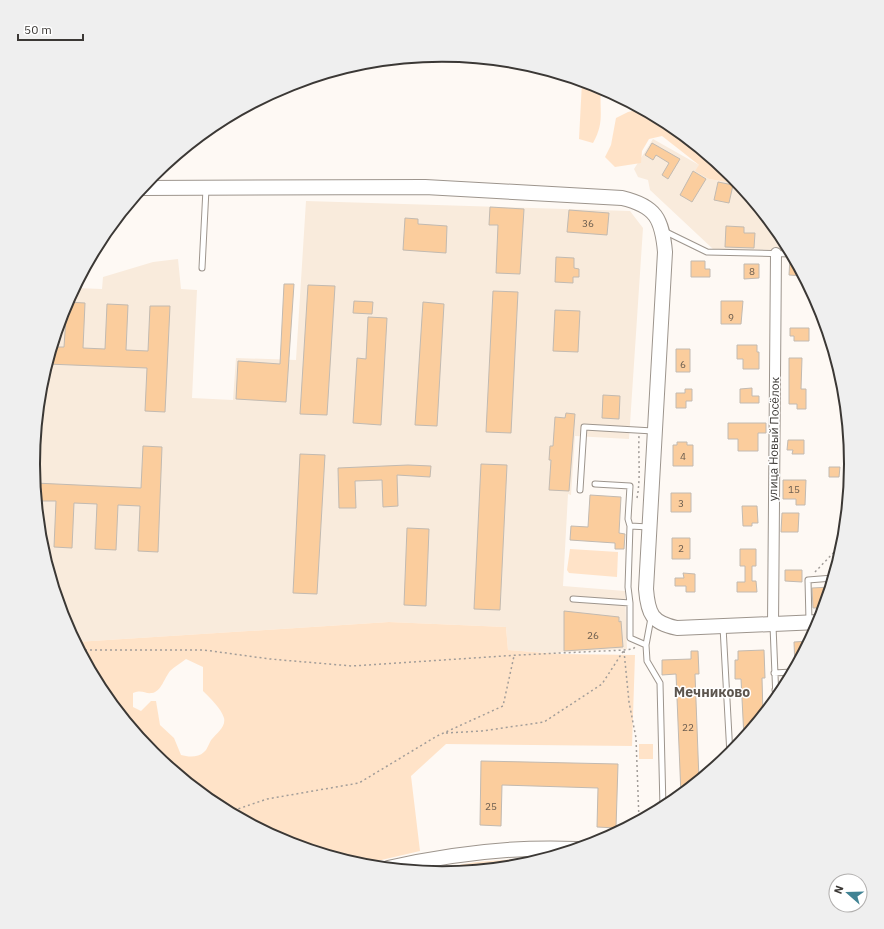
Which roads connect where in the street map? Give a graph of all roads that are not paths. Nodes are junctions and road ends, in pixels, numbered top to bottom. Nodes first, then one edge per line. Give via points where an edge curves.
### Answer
1 (150, 188) edge
2 (206, 188) junction
3 (663, 231) junction
4 (776, 253) junction
5 (784, 254) edge
6 (202, 268) dead end
7 (654, 431) junction
8 (595, 484) dead end
9 (580, 490) dead end
10 (630, 526) junction
11 (649, 527) junction
12 (827, 578) edge
13 (573, 599) dead end
14 (630, 603) junction
15 (651, 615) junction
16 (813, 617) edge
17 (811, 622) edge
18 (772, 625) junction
19 (724, 628) junction
20 (646, 645) junction
21 (786, 672) edge
22 (774, 673) junction
23 (775, 690) edge
24 (730, 745) edge
25 (663, 800) edge
26 (559, 849) edge
27 (406, 865) edge

1 - 2 main road
2 - 3 main road via 425,187 622,198 637,201 648,208 657,217
2 - 6 lane
3 - 4 lane via 707,252
3 - 7 main road via 665,252
4 - 5 lane
4 - 18 street, улица Новый Посёлок
7 - 9 lane via 584,427
7 - 11 main road
8 - 10 lane via 630,486
10 - 11 lane
10 - 14 lane
11 - 15 main road via 646,589
12 - 16 lane via 808,580
13 - 14 lane
14 - 20 lane via 629,637
15 - 19 main road via 665,626
15 - 20 lane
17 - 18 main road
18 - 19 main road
18 - 22 lane
19 - 24 lane
20 - 25 lane via 647,661 660,683
21 - 22 lane
22 - 23 lane
26 - 27 main road via 519,848 480,852

